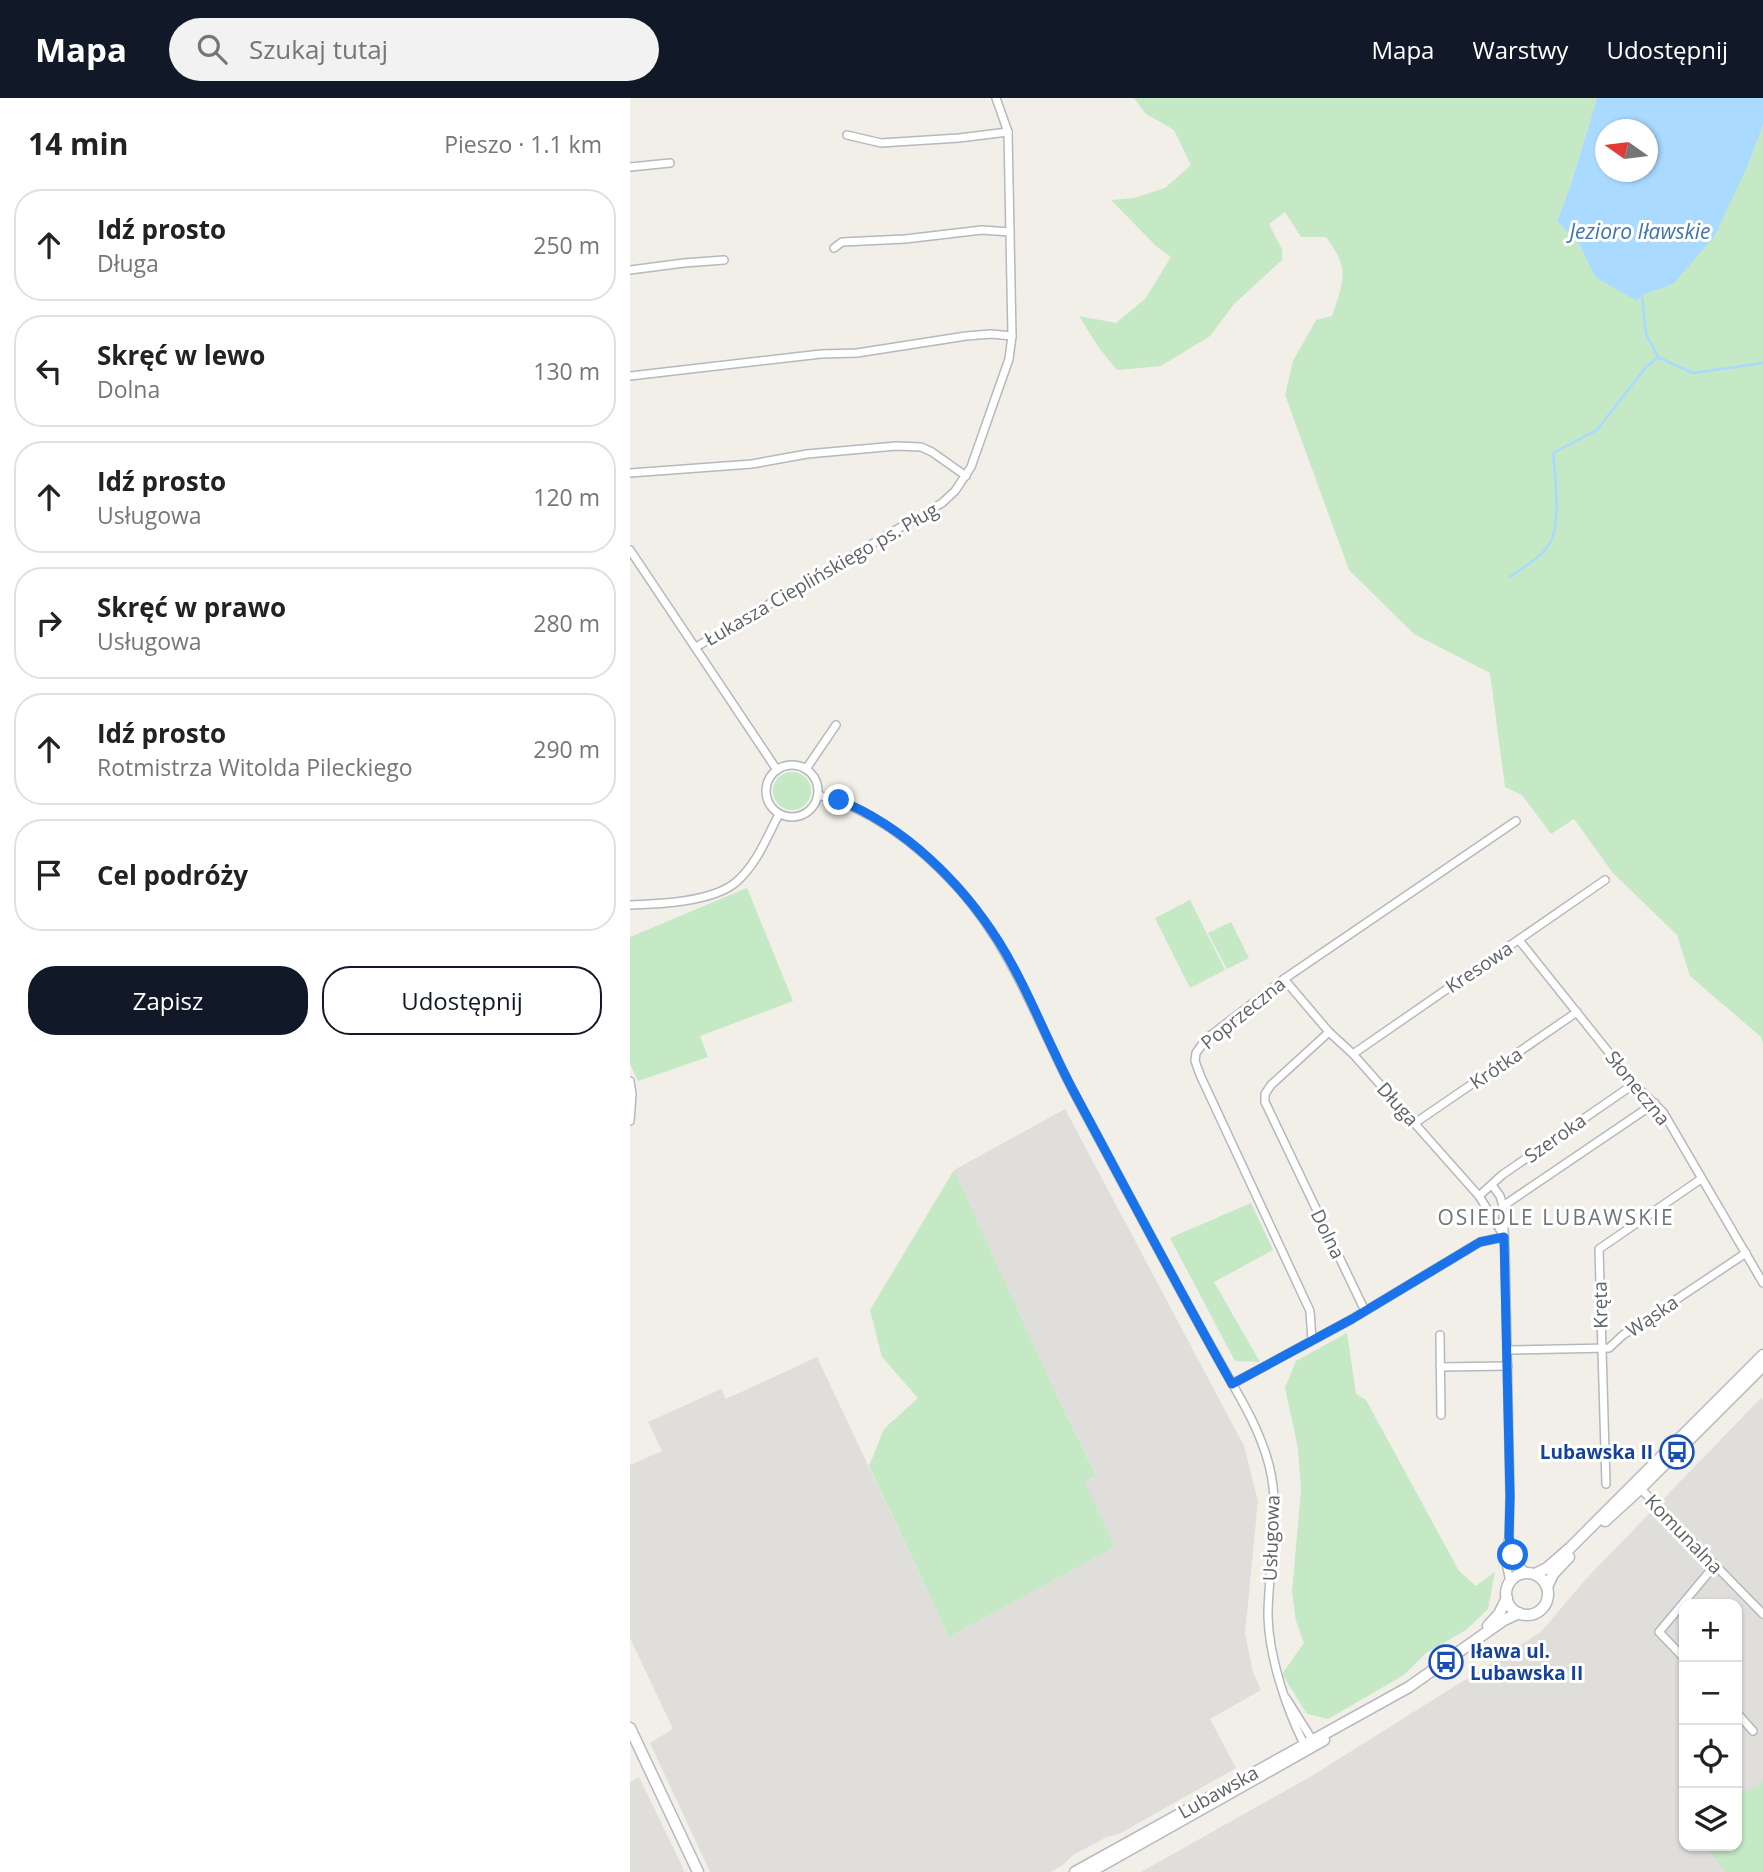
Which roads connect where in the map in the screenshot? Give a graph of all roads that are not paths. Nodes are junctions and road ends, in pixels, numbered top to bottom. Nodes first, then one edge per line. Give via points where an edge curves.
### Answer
1 (996, 98) edge
2 (1008, 132) junction
3 (847, 135) dead end
4 (670, 163) dead end
5 (630, 167) edge
6 (1010, 232) junction
7 (834, 248) dead end
8 (724, 260) dead end
9 (630, 270) edge
10 (1012, 336) junction
11 (630, 376) edge
12 (630, 473) edge
13 (966, 476) junction
14 (630, 550) edge
15 (696, 648) junction
16 (836, 725) dead end
17 (806, 769) junction
18 (777, 770) junction
19 (818, 794) junction
20 (779, 814) junction
21 (1516, 821) dead end
22 (1605, 880) dead end
23 (630, 905) edge
24 (1519, 940) junction
25 (1284, 978) junction
26 (1577, 1012) junction
27 (1329, 1032) junction
28 (1353, 1054) junction
29 (630, 1081) edge
30 (1634, 1084) junction
31 (1655, 1103) junction
32 (630, 1121) edge
33 (1415, 1123) junction
34 (1701, 1179) junction
35 (1492, 1185) junction
36 (1479, 1196) junction
37 (1503, 1206) junction
38 (1504, 1237) junction
39 (1746, 1253) junction
40 (1763, 1283) edge
41 (1365, 1311) junction
42 (1440, 1335) dead end
43 (1312, 1340) junction
44 (1601, 1349) junction
45 (1507, 1350) junction
46 (1763, 1355) edge
47 (1508, 1366) junction
48 (1763, 1366) edge
49 (1440, 1367) junction
50 (1232, 1384) junction
51 (1441, 1415) dead end
52 (1605, 1484) dead end
53 (1638, 1486) junction
54 (1509, 1537) junction
55 (1715, 1565) junction
56 (1531, 1573) junction
57 (1510, 1582) junction
58 (1547, 1587) junction
59 (1507, 1598) junction
60 (1687, 1599) edge
61 (1679, 1608) edge
62 (1519, 1613) junction
63 (1763, 1614) edge
64 (1475, 1641) junction
65 (1679, 1653) edge
66 (1742, 1719) edge
67 (630, 1728) edge
68 (1753, 1731) dead end
69 (1310, 1744) junction
70 (698, 1872) edge
71 (1075, 1872) edge
72 (1090, 1872) edge

1 - 2 street, Łukasza Cieplińskiego ps. Pług
2 - 3 street via 881,143
2 - 6 street, Łukasza Cieplińskiego ps. Pług
4 - 5 street
6 - 7 street via 982,230 842,242
6 - 10 street, Łukasza Cieplińskiego ps. Pług
8 - 9 street
10 - 11 street via 966,336 857,353
10 - 13 street, Łukasza Cieplińskiego ps. Pług via 1009,359
12 - 13 street via 752,464 866,448 921,447
13 - 15 street, Łukasza Cieplińskiego ps. Pług via 942,503
14 - 15 street
15 - 18 street
16 - 17 street
17 - 18 street via 797,765
17 - 19 street via 816,780
18 - 20 street via 766,783 765,796
19 - 20 street via 805,814 793,818
19 - 50 street, Usługowa via 859,808 920,849 979,914 1003,950 1063,1072
20 - 23 street via 754,861 735,883 708,895
21 - 25 street, Poprzeczna
22 - 24 street, Kresowa
24 - 26 street, Słoneczna
24 - 28 street, Kresowa
25 - 27 street, Długa
25 - 43 street, Poprzeczna via 1206,1038 1195,1061 1310,1311
26 - 30 street, Słoneczna
26 - 33 street, Krótka
27 - 28 street, Długa
27 - 41 street, Dolna via 1271,1085 1265,1102
28 - 33 street, Długa
29 - 32 street
30 - 31 street, Słoneczna
30 - 35 street, Szeroka
31 - 34 street, Słoneczna
31 - 37 street, Szeroka
33 - 36 street, Długa
34 - 39 street, Słoneczna
34 - 44 street, Kręta via 1599,1249
35 - 36 street, Szeroka
35 - 37 street, Długa
36 - 38 street, Długa
37 - 38 street, Długa
38 - 41 street via 1480,1242
38 - 45 street, Długa
39 - 40 street, Słoneczna
39 - 44 street, Wąska via 1609,1348
41 - 43 street
42 - 49 street
43 - 50 street
44 - 45 street
44 - 52 street, Kręta
45 - 47 street, Długa
46 - 53 main road
47 - 49 street
47 - 54 street, Długa
48 - 53 main road
49 - 51 street
50 - 69 street, Usługowa via 1252,1417 1270,1469 1275,1520 1268,1617 1273,1656 1295,1726
53 - 55 street, Komunalna
53 - 56 main road via 1547,1567
53 - 58 main road via 1580,1544
54 - 56 street, Długa via 1516,1562
54 - 57 street, Długa via 1505,1558
55 - 60 street
55 - 63 street, Komunalna
56 - 57 main road via 1517,1575
56 - 58 main road
57 - 59 main road
58 - 62 main road via 1542,1609
59 - 62 main road
59 - 64 main road, Lubawska
61 - 65 street via 1659,1632
62 - 64 main road, Lubawska
64 - 69 main road, Lubawska via 1409,1687
66 - 68 street
67 - 70 main road
69 - 71 main road, Lubawska
69 - 72 main road, Lubawska

